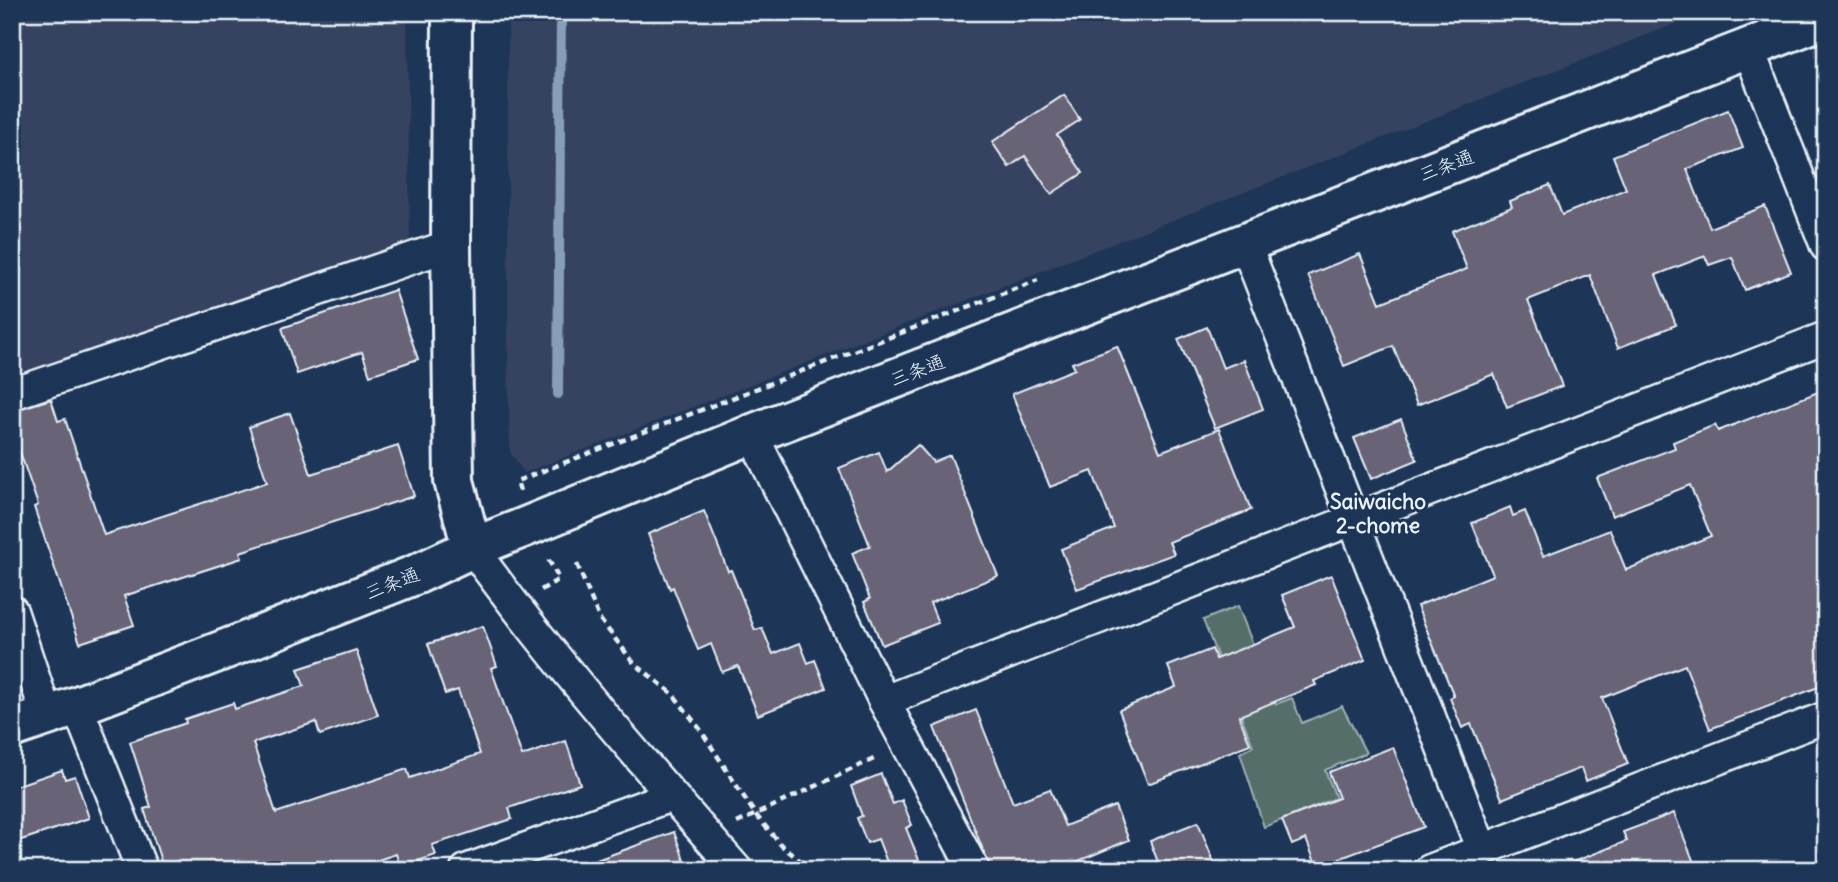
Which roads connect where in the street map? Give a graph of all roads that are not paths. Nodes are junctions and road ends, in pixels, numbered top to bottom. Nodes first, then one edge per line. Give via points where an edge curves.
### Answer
1 (452, 12) edge
2 (1826, 18) edge
3 (1748, 48) junction
4 (1245, 243) junction
5 (451, 245) junction
6 (1826, 246) edge
7 (1826, 337) edge
8 (12, 394) edge
9 (752, 434) junction
10 (1354, 519) junction
11 (472, 548) junction
12 (12, 611) edge
13 (884, 701) junction
14 (46, 717) edge
15 (1826, 717) edge
16 (671, 796) junction
17 (1482, 850) junction
18 (1439, 868) edge
19 (142, 870) edge
20 (466, 870) edge
21 (737, 870) edge
22 (974, 870) edge

1 - 5 street
2 - 3 street, 三条通
3 - 4 street, 三条通
3 - 6 street
4 - 9 street, 三条通
4 - 10 street
5 - 8 street
5 - 11 street via 454,481
7 - 10 street
9 - 11 street, 三条通
9 - 13 street
10 - 13 street
10 - 17 street
11 - 14 street, 三条通 via 404,579
11 - 16 street
12 - 14 street
13 - 22 street
14 - 19 street
15 - 17 street
16 - 20 street
16 - 21 street
17 - 18 street

